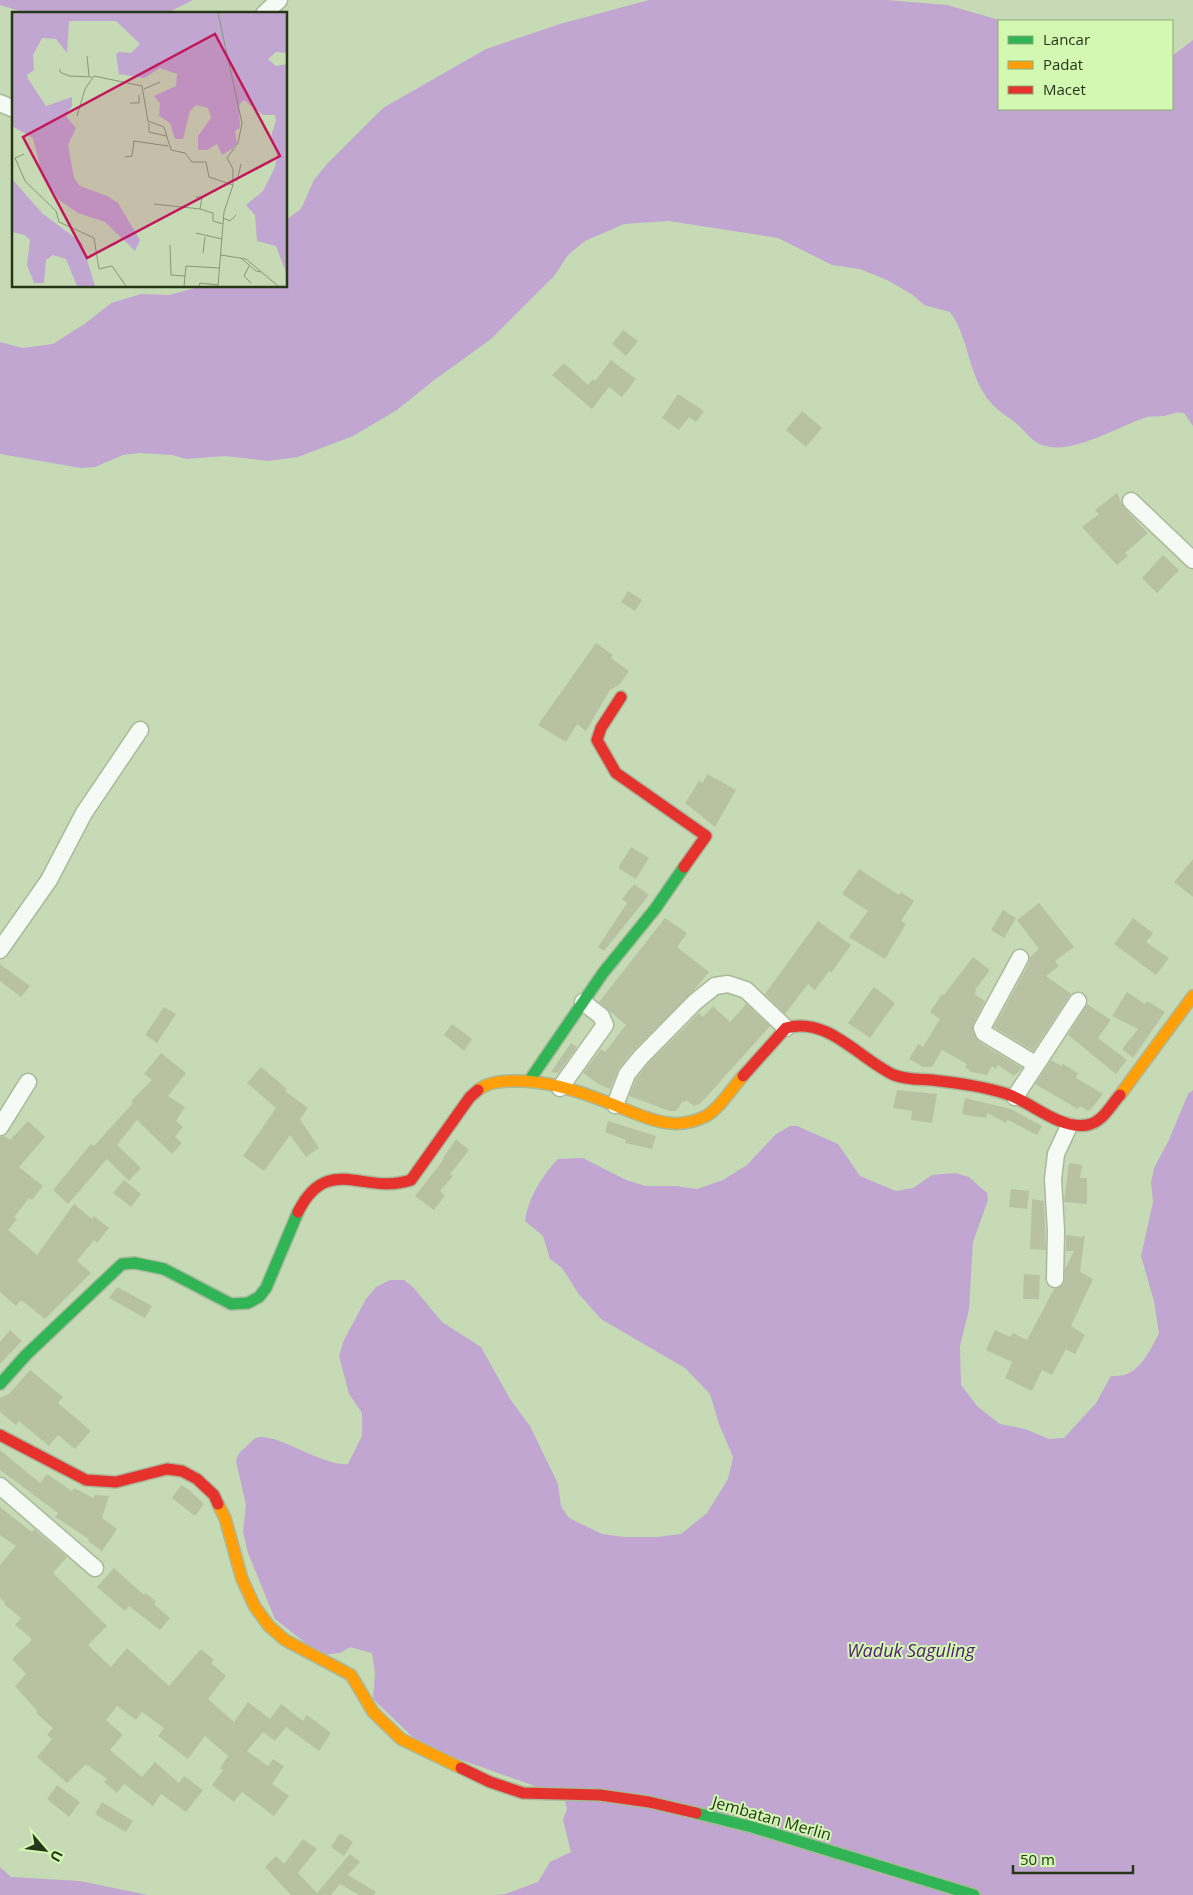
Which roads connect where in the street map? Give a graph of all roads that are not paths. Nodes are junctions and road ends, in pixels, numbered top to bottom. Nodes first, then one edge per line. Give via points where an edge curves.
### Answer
1 (279, 0) edge
2 (266, 12) edge
3 (0, 103) edge
4 (12, 108) edge
5 (1131, 501) dead end
6 (1193, 560) edge
7 (620, 697) dead end
8 (140, 730) dead end
9 (0, 950) edge
10 (1020, 958) dead end
11 (1193, 996) edge
12 (583, 1002) junction
13 (1078, 1002) dead end
14 (786, 1028) junction
15 (1036, 1064) junction
16 (529, 1081) junction
17 (28, 1082) dead end
18 (560, 1088) junction
19 (1015, 1097) junction
20 (615, 1105) junction
21 (1069, 1126) junction
22 (0, 1127) edge
23 (1055, 1278) dead end
24 (0, 1384) edge
25 (0, 1435) edge
26 (0, 1486) edge
27 (95, 1568) dead end
28 (974, 1895) edge

1 - 2 street
3 - 4 street
5 - 6 street
7 - 12 street via 597,740 606,758 616,773 706,836
8 - 9 street via 84,813 49,880
10 - 15 street via 982,1028 984,1033
11 - 21 street via 1130,1084 1096,1122
12 - 16 street
12 - 18 street via 601,1016 605,1025
13 - 15 street
14 - 19 street via 807,1024 910,1080 951,1082
14 - 20 street via 708,1115 692,1122 674,1124 657,1122
14 - 20 street via 746,990 728,984 715,986 641,1057 627,1074
15 - 19 street
16 - 18 street
16 - 24 street via 508,1080 482,1087 470,1097 411,1180 402,1185 343,1179 321,1183 301,1206 270,1280 254,1301 231,1304 154,1266 132,1262 122,1264
17 - 22 street
18 - 20 street
19 - 21 street
21 - 23 street via 1056,1154 1053,1179
25 - 28 street, Jembatan Merlin via 86,1480 116,1482 166,1469 189,1474 214,1495 225,1518 242,1579 254,1607 269,1626 285,1640 351,1675 373,1712 401,1739 490,1782 523,1793 600,1795 649,1802 752,1828
26 - 27 street

